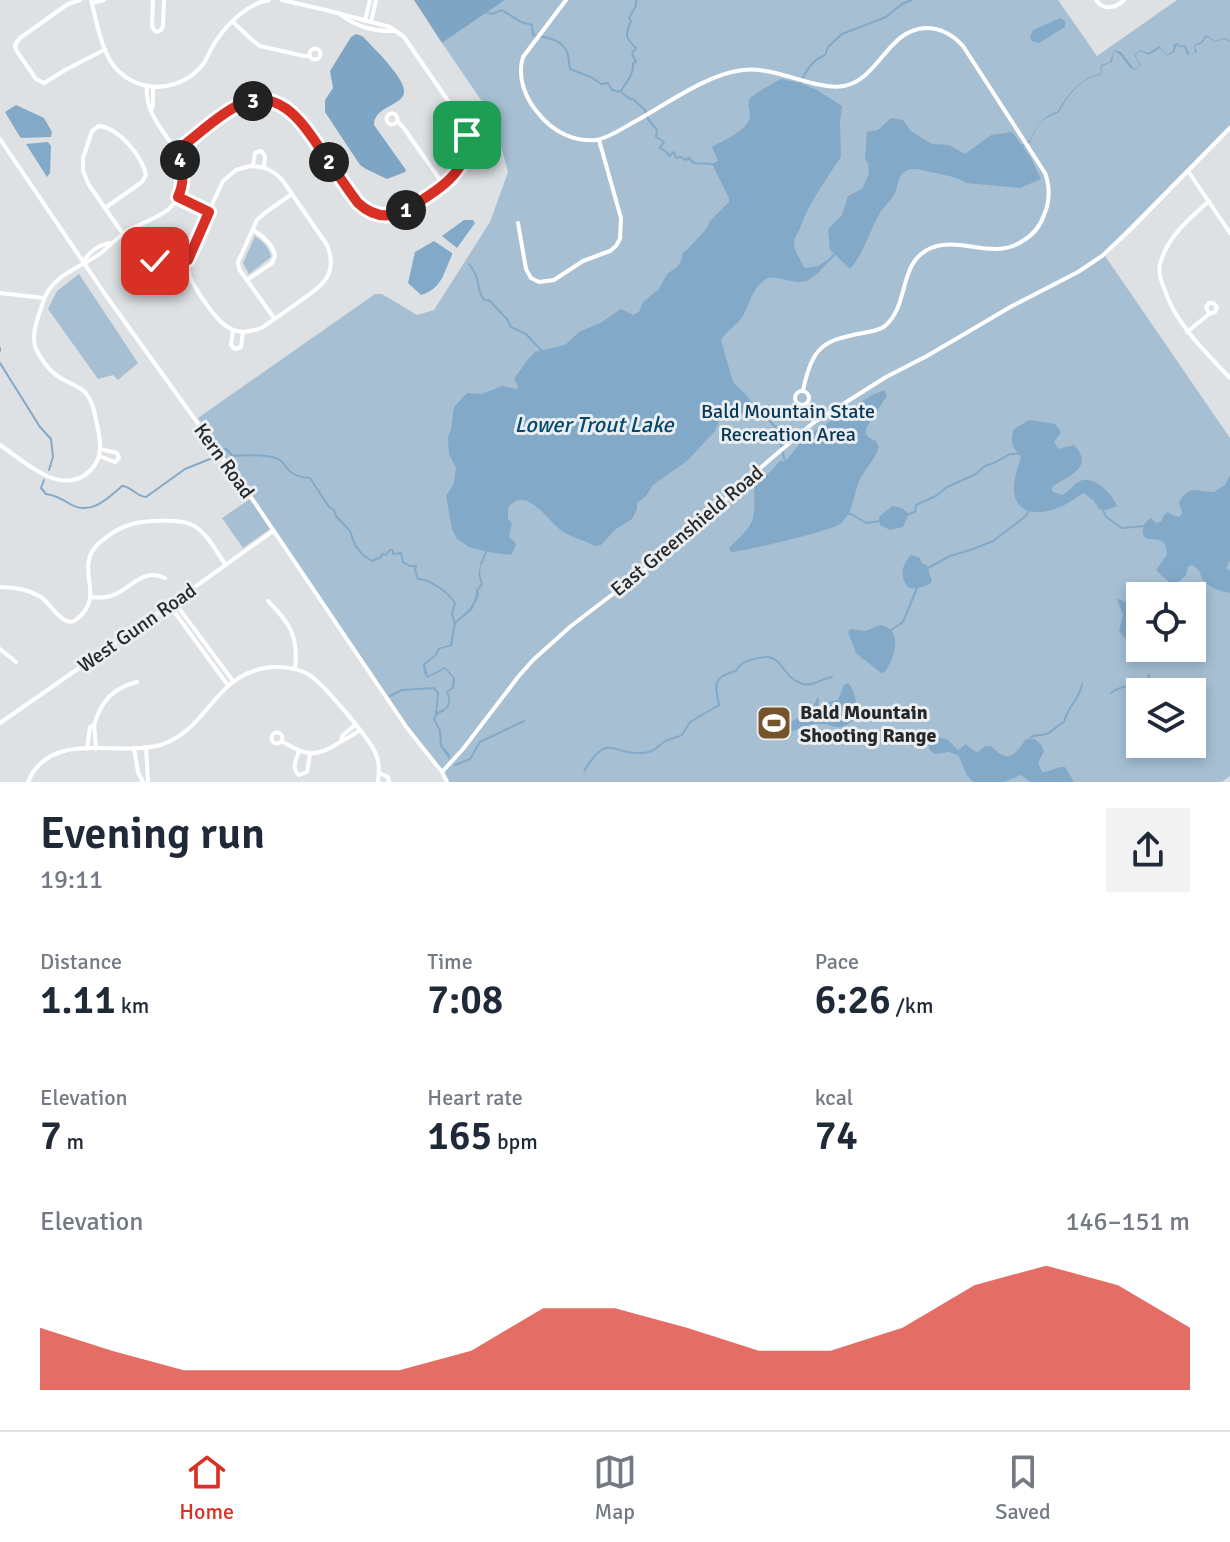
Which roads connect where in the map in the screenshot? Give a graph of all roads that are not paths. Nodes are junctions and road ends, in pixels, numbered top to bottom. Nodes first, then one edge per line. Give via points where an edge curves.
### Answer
1 (80, 0) edge
2 (104, 0) edge
3 (153, 0) edge
4 (164, 0) edge
5 (269, 0) edge
6 (282, 0) edge
7 (373, 0) edge
8 (566, 0) edge
9 (1096, 0) edge
10 (1124, 0) edge
11 (92, 1) edge
12 (233, 22) junction
13 (367, 25) junction
14 (104, 50) junction
15 (310, 56) dead end
16 (150, 86) junction
17 (397, 121) dead end
18 (1229, 130) edge
19 (0, 139) edge
20 (599, 140) junction
21 (175, 149) junction
22 (253, 166) junction
23 (264, 167) junction
24 (1188, 171) junction
25 (443, 184) junction
26 (292, 194) junction
27 (176, 200) junction
28 (1209, 201) junction
29 (105, 208) junction
30 (208, 214) junction
31 (518, 223) dead end
32 (252, 229) junction
33 (1230, 233) edge
34 (123, 234) junction
35 (164, 258) dead end
36 (188, 260) junction
37 (83, 263) junction
38 (247, 280) junction
39 (0, 293) edge
40 (44, 298) junction
41 (1209, 314) dead end
42 (274, 319) junction
43 (233, 330) junction
44 (243, 332) junction
45 (1187, 332) junction
46 (1230, 376) edge
47 (803, 390) dead end
48 (0, 445) edge
49 (100, 449) junction
50 (99, 456) junction
51 (273, 531) junction
52 (226, 565) junction
53 (165, 578) dead end
54 (0, 587) edge
55 (91, 597) junction
56 (268, 601) dead end
57 (172, 604) junction
58 (203, 646) junction
59 (0, 649) edge
60 (16, 662) dead end
61 (295, 669) junction
62 (233, 681) junction
63 (137, 682) dead end
64 (228, 685) junction
65 (0, 723) edge
66 (94, 725) junction
67 (355, 725) junction
68 (360, 730) junction
69 (281, 741) dead end
70 (340, 742) junction
71 (146, 747) junction
72 (134, 748) junction
73 (87, 749) junction
74 (96, 749) junction
75 (299, 751) junction
76 (310, 754) junction
77 (442, 772) junction
78 (379, 773) junction
79 (28, 782) edge
80 (146, 782) edge
81 (378, 782) edge
82 (389, 782) edge
83 (447, 782) edge

1 - 14 street via 20,38 16,50 42,83
2 - 11 street
3 - 4 street via 152,26 157,32 163,26
5 - 12 street via 249,7
6 - 13 street
7 - 13 street
8 - 20 street via 523,57 521,79 536,112 549,126 579,139
9 - 10 street via 1106,8
11 - 14 street
12 - 15 street via 260,46
12 - 16 street via 192,75 172,85
13 - 25 street via 390,27 406,40 460,116 468,144 465,158
14 - 16 street via 122,74
16 - 21 street via 147,101
17 - 25 street
18 - 24 street, East Greenshield Road
19 - 37 street, Kern Road
20 - 31 street via 621,218 616,246 554,280 539,282 526,269
20 - 47 street via 731,72 759,69 845,86 864,75 908,32 932,28 954,36 963,46 1045,173 1043,219 1027,238 1009,248 943,245 924,252 909,268 900,302 886,326 822,346 808,368
21 - 25 street via 238,106 268,101 296,116 358,203 371,213 398,214
21 - 27 street via 183,176
22 - 23 street
22 - 23 street via 254,154 261,151
22 - 30 street via 226,178
23 - 26 street
24 - 28 street
24 - 77 street, East Greenshield Road via 1089,265 813,423 676,546 544,650
26 - 32 street via 263,214
26 - 42 street via 327,245 331,265 322,284
27 - 30 street
27 - 34 street via 161,216
28 - 33 street
28 - 45 street via 1174,236 1158,268 1173,311
29 - 29 street via 83,166 92,131 102,125 123,138 146,175
29 - 34 street
30 - 36 street
32 - 38 street via 238,262
32 - 38 street via 266,239 275,256
34 - 37 street
35 - 36 street
36 - 43 street via 194,286 218,320
37 - 40 street via 53,284
37 - 51 street, Kern Road
38 - 42 street
39 - 40 street
40 - 49 street via 36,349 52,372 87,395
41 - 45 street
42 - 44 street
43 - 44 street
43 - 44 street via 235,349 241,347
45 - 46 street
48 - 50 street via 67,482 88,472
49 - 50 street
49 - 50 street via 119,458 115,462
51 - 52 street, West Gunn Road
51 - 77 street, Kern Road
52 - 55 street via 190,524 132,523 92,553 87,571
52 - 57 street, West Gunn Road
53 - 55 street via 147,575 115,595
54 - 55 street via 28,591 68,622 82,614
56 - 61 street via 292,630
57 - 58 street
57 - 65 street, West Gunn Road
58 - 62 street
58 - 64 street
59 - 60 street
61 - 62 street via 265,668
61 - 67 street via 324,686
62 - 64 street
63 - 66 street via 108,696
64 - 71 street via 183,734
66 - 73 street
66 - 74 street
67 - 68 street
67 - 70 street
68 - 70 street
68 - 78 street via 374,750
69 - 75 street
70 - 76 street via 326,752
71 - 72 street
71 - 80 street
72 - 74 street
72 - 80 street via 138,772
73 - 74 street
73 - 79 street via 48,757
75 - 76 street
75 - 76 street via 294,767 299,775 307,772
77 - 83 street, Kern Road
78 - 81 street
78 - 82 street

